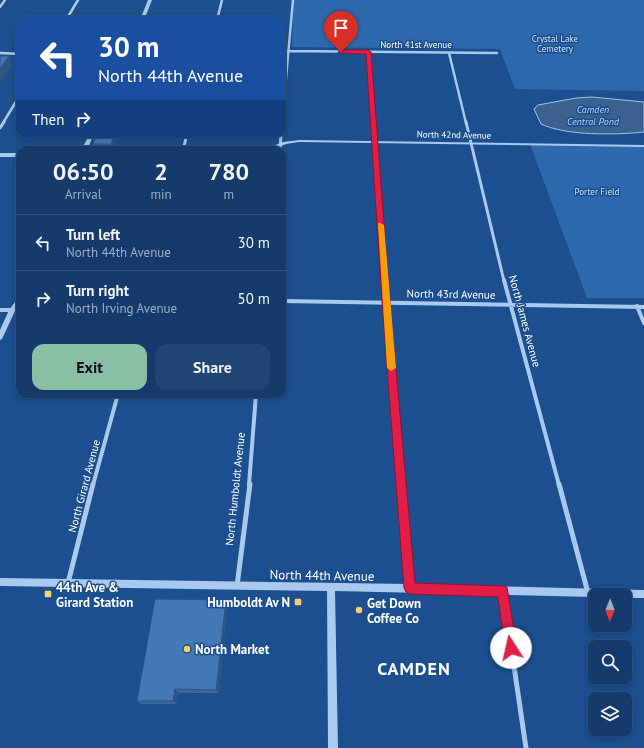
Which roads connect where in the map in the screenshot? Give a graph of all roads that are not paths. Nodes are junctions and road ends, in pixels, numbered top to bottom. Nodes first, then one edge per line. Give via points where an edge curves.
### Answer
1 (6, 0) edge
2 (78, 0) edge
3 (150, 0) edge
4 (222, 0) edge
5 (293, 0) edge
6 (0, 7) edge
7 (68, 16) edge
8 (144, 16) edge
9 (218, 16) edge
10 (288, 51) junction
11 (368, 52) junction
12 (0, 53) edge
13 (449, 53) junction
14 (497, 53) dead end
15 (16, 54) edge
16 (288, 57) joint
17 (286, 80) edge
18 (16, 102) edge
19 (0, 128) edge
20 (374, 142) junction
21 (471, 143) junction
22 (283, 146) edge
23 (644, 146) edge
24 (0, 155) edge
25 (16, 155) edge
26 (286, 301) edge
27 (386, 302) junction
28 (510, 304) junction
29 (16, 305) edge
30 (637, 306) junction
31 (644, 307) edge
32 (0, 310) edge
33 (12, 310) junction
34 (644, 323) edge
35 (0, 337) edge
36 (117, 398) edge
37 (256, 398) edge
38 (0, 582) edge
39 (68, 583) junction
40 (237, 586) junction
41 (331, 588) junction
42 (410, 588) junction
43 (503, 591) junction
44 (588, 593) joint
45 (632, 594) edge
46 (644, 594) edge
47 (333, 748) edge
48 (526, 748) edge

1 - 6 street
2 - 7 street
3 - 8 street
4 - 9 street
5 - 10 street
10 - 11 street, North 41st Avenue
10 - 16 street
11 - 13 street, North 41st Avenue
11 - 20 street
12 - 15 street
13 - 14 street, North 41st Avenue
13 - 21 street, North James Avenue
16 - 17 street
18 - 19 street
20 - 21 street, North 42nd Avenue
20 - 22 street, North 42nd Avenue via 299,141
20 - 27 street
21 - 23 street, North 42nd Avenue
21 - 28 street, North James Avenue
24 - 25 street
26 - 27 street, North 43rd Avenue
27 - 28 street, North 43rd Avenue
27 - 42 street
28 - 30 street, North 43rd Avenue
28 - 44 street, North James Avenue
29 - 33 street
30 - 31 street, North 43rd Avenue
30 - 34 street
32 - 33 street
33 - 35 street
36 - 39 street, North Girard Avenue
37 - 40 street, North Humboldt Avenue via 248,506
38 - 39 street, North 44th Avenue
39 - 40 street, North 44th Avenue
40 - 41 street, North 44th Avenue
41 - 42 street, North 44th Avenue
41 - 47 street
42 - 43 street, North 44th Avenue
43 - 44 street, North 44th Avenue
43 - 48 street
45 - 46 street, North 44th Avenue

